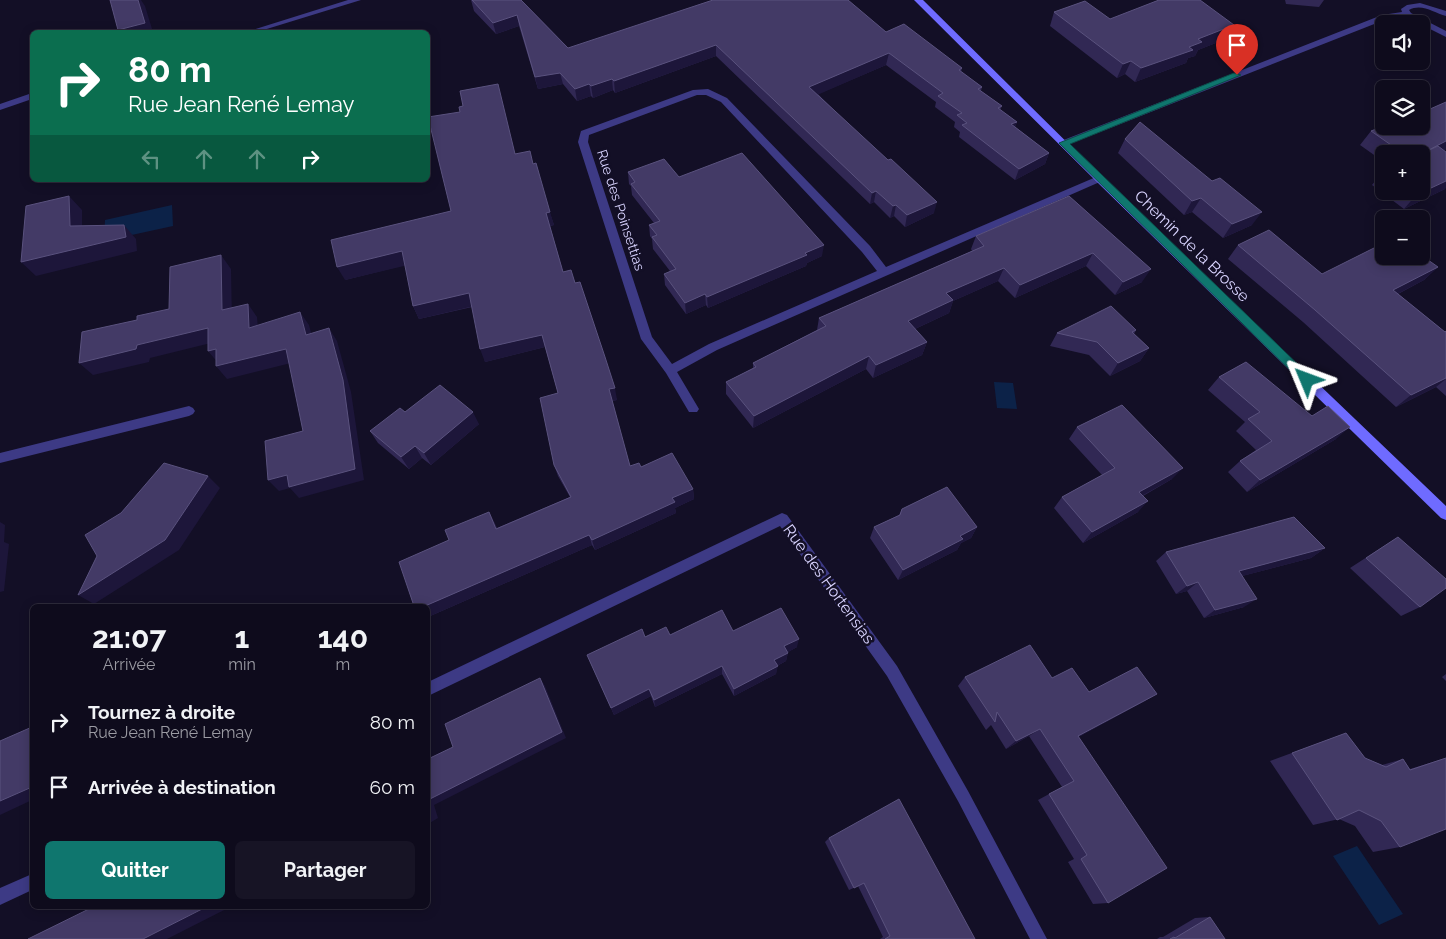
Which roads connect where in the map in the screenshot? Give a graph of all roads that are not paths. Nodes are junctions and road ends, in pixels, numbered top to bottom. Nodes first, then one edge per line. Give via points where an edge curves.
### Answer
1 (357, 0) edge
2 (918, 0) edge
3 (1415, 2) edge
4 (1407, 14) junction
5 (1446, 14) edge
6 (257, 30) edge
7 (1446, 34) edge
8 (30, 97) edge
9 (0, 107) edge
10 (1064, 143) junction
11 (1099, 179) junction
12 (884, 272) junction
13 (670, 370) junction
14 (693, 409) dead end
15 (189, 411) dead end
16 (0, 458) edge
17 (1446, 514) edge
18 (430, 689) edge
19 (30, 883) edge
20 (0, 898) edge
21 (1039, 939) edge

1 - 6 street
2 - 10 street, Chemin de la Brosse
3 - 4 street via 1405,9
3 - 5 street
4 - 7 street
4 - 10 street via 1385,17
8 - 9 street
10 - 11 street, Chemin de la Brosse
11 - 12 street
11 - 17 street, Chemin de la Brosse
12 - 13 street
12 - 13 street, Rue des Poinsettias via 724,100 708,92 696,92 584,133 583,142 647,339
13 - 14 street, Rue des Poinsettias
15 - 16 street
18 - 21 street, Rue des Hortensias via 782,519 892,671
19 - 20 street

